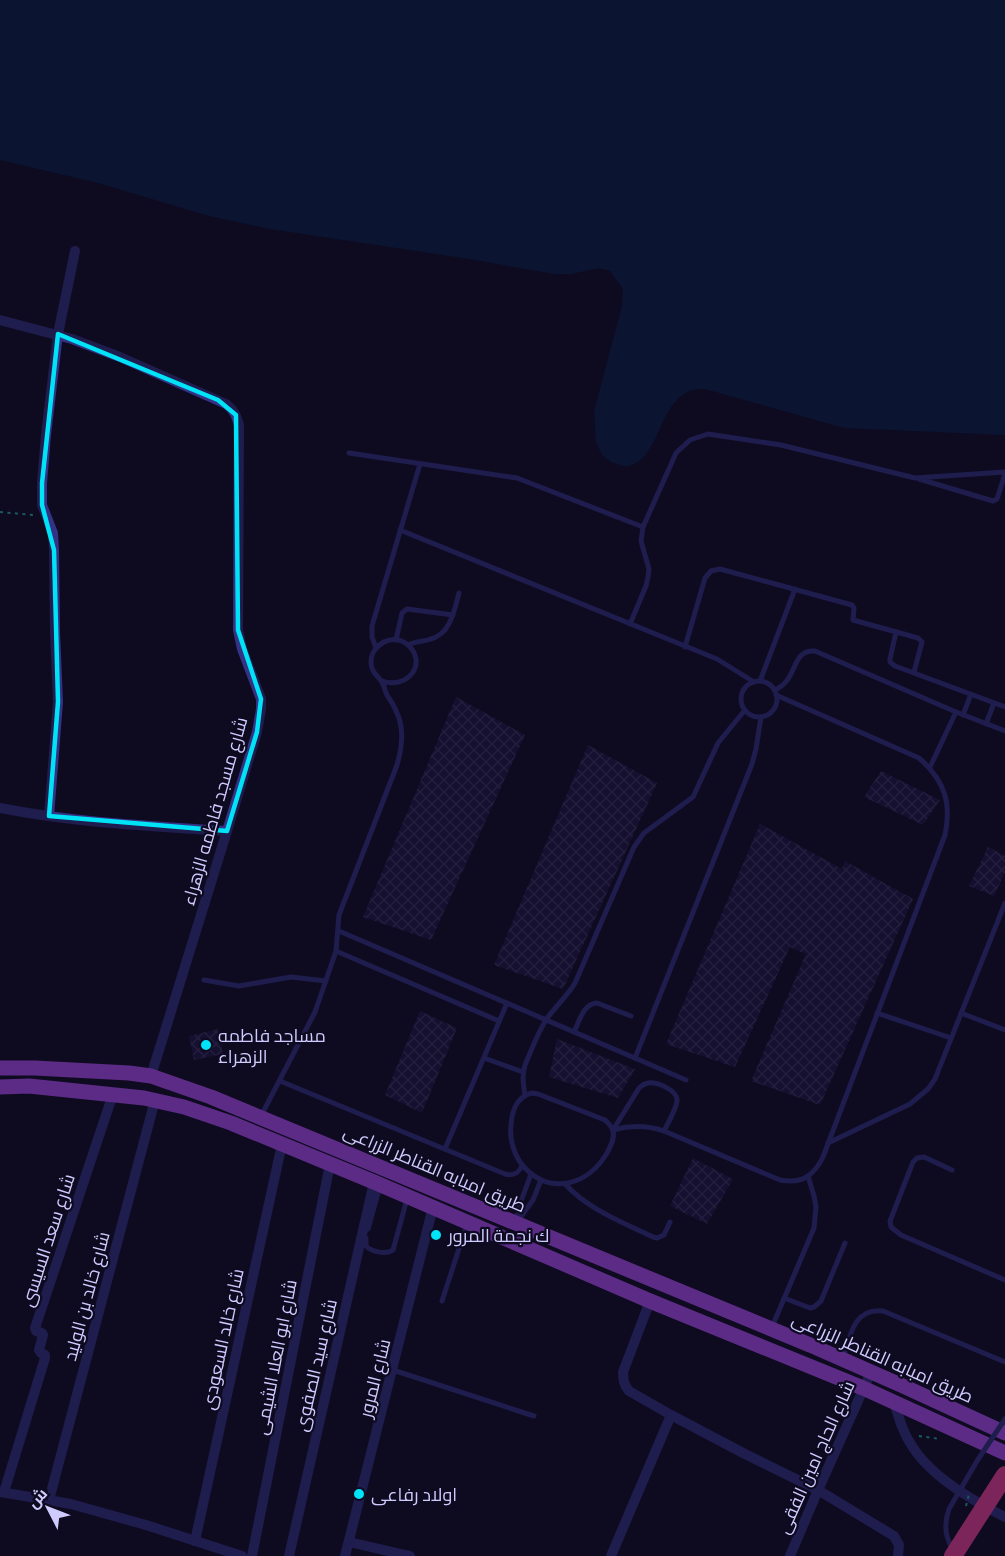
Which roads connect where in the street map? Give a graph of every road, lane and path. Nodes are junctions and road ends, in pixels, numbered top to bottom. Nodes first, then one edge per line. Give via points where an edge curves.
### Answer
1 (75, 251) dead end
2 (0, 320) edge
3 (58, 334) junction
4 (348, 453) dead end
5 (420, 464) junction
6 (1005, 473) edge
7 (915, 478) junction
8 (0, 512) edge
9 (46, 516) junction
10 (643, 527) junction
11 (400, 530) junction
12 (795, 589) junction
13 (459, 593) dead end
14 (453, 615) junction
15 (630, 624) junction
16 (896, 632) junction
17 (396, 640) junction
18 (408, 645) junction
19 (685, 647) junction
20 (376, 648) junction
21 (914, 672) junction
22 (382, 681) junction
23 (757, 682) junction
24 (775, 693) junction
25 (971, 694) junction
26 (994, 703) junction
27 (1005, 707) edge
28 (745, 710) junction
29 (956, 712) junction
30 (963, 715) junction
31 (761, 717) junction
32 (986, 724) junction
33 (1005, 731) edge
34 (930, 767) junction
35 (0, 808) edge
36 (49, 816) junction
37 (227, 831) junction
38 (1005, 903) edge
39 (998, 919) junction
40 (1005, 922) edge
41 (339, 931) junction
42 (336, 951) junction
43 (204, 980) dead end
44 (326, 981) junction
45 (507, 1003) junction
46 (877, 1013) junction
47 (961, 1013) junction
48 (631, 1016) dead end
49 (546, 1019) junction
50 (499, 1022) junction
51 (1005, 1030) edge
52 (574, 1032) junction
53 (951, 1038) junction
54 (484, 1058) junction
55 (635, 1058) junction
56 (0, 1068) edge
57 (523, 1072) junction
58 (151, 1076) junction
59 (686, 1080) dead end
60 (280, 1081) junction
61 (0, 1087) edge
62 (113, 1094) junction
63 (525, 1095) junction
64 (155, 1100) junction
65 (261, 1117) junction
66 (613, 1130) junction
67 (664, 1131) junction
68 (828, 1143) junction
69 (282, 1144) junction
70 (445, 1149) junction
71 (330, 1164) junction
72 (522, 1166) junction
73 (952, 1170) dead end
74 (531, 1174) junction
75 (808, 1176) junction
76 (541, 1180) junction
77 (377, 1183) junction
78 (565, 1184) junction
79 (408, 1196) junction
80 (433, 1208) junction
81 (670, 1222) dead end
82 (468, 1223) junction
83 (516, 1224) junction
84 (510, 1241) junction
85 (845, 1242) dead end
86 (1005, 1280) edge
87 (784, 1298) junction
88 (442, 1301) dead end
89 (650, 1301) junction
90 (771, 1329) junction
91 (842, 1359) junction
92 (1005, 1362) edge
93 (393, 1370) junction
94 (871, 1372) junction
95 (863, 1388) junction
96 (894, 1402) junction
97 (670, 1415) junction
98 (534, 1416) dead end
99 (1005, 1419) edge
100 (1005, 1433) edge
101 (1005, 1453) edge
102 (1005, 1475) edge
103 (818, 1490) junction
104 (2, 1492) edge
105 (49, 1500) junction
106 (1005, 1517) edge
107 (195, 1540) junction
108 (349, 1542) junction
109 (954, 1554) edge
110 (242, 1556) edge
111 (252, 1556) edge
112 (289, 1556) edge
113 (345, 1556) edge
114 (410, 1556) edge
115 (611, 1556) edge
116 (790, 1556) edge
117 (898, 1556) edge

1 - 3 street
2 - 3 street
3 - 9 street via 42,483
3 - 37 street, شارع مسجد فاطمه الزهراء via 210,397 237,415 238,630 261,709
4 - 5 lane
5 - 10 lane via 517,478
5 - 11 lane
6 - 7 lane
6 - 7 lane via 993,501
7 - 10 lane via 781,445 708,434 690,440 676,453
8 - 9 path
9 - 36 street via 53,533 58,702
10 - 15 lane via 641,541 648,577
11 - 15 lane
11 - 20 lane via 372,626
12 - 16 lane via 852,605 853,620
12 - 19 lane via 720,569 711,571 705,578
12 - 23 lane
13 - 14 lane
14 - 17 lane via 407,609 402,613
14 - 18 lane via 437,637
15 - 19 lane
16 - 21 lane via 891,662
16 - 21 lane via 922,642
17 - 18 lane
17 - 20 lane
18 - 22 lane via 415,659 411,675 398,684
19 - 23 lane via 717,659
20 - 22 lane via 372,670
21 - 25 lane
22 - 41 lane via 401,726 401,752 339,915
23 - 24 lane via 771,686
23 - 28 lane via 749,684 742,693
24 - 29 lane via 789,680 801,655 814,651
24 - 31 lane via 775,707
24 - 34 lane via 919,758
25 - 26 lane
25 - 30 lane
26 - 27 lane
26 - 32 lane
28 - 31 lane
28 - 49 lane via 718,743 693,797 639,839 575,983
29 - 30 lane
29 - 34 lane
30 - 32 lane
31 - 55 lane via 752,764
32 - 33 lane
34 - 46 lane via 948,806 946,828
35 - 36 street
36 - 37 street
37 - 58 street, شارع مسجد فاطمه الزهراء
38 - 39 lane
39 - 40 lane
39 - 47 lane
41 - 42 lane
41 - 45 lane
42 - 44 lane
42 - 50 lane
43 - 44 lane via 239,986 291,977
44 - 60 lane
45 - 49 lane
45 - 50 lane
46 - 53 lane
46 - 68 lane
47 - 51 lane
47 - 53 lane
48 - 52 lane via 592,1003 585,1008
49 - 52 lane
49 - 57 lane
50 - 54 lane
52 - 55 lane
53 - 68 lane via 935,1079 919,1097
54 - 57 lane
54 - 70 lane
55 - 59 lane
56 - 58 main road, طريق امبابه القناطر الزراعى
57 - 63 lane
58 - 65 main road, طريق امبابه القناطر الزراعى
60 - 65 lane
60 - 70 lane
61 - 62 main road, طريق امبابه القناطر الزراعى
62 - 64 main road, طريق امبابه القناطر الزراعى
62 - 104 street, شارع سعد السيسى via 35,1328 43,1335 39,1350 45,1358
63 - 66 lane via 538,1094 605,1120
63 - 72 lane via 516,1103 510,1130
64 - 69 main road, طريق امبابه القناطر الزراعى via 231,1123
64 - 105 street, شارع خالد بن الوليد
65 - 83 main road, طريق امبابه القناطر الزراعى
66 - 67 lane via 639,1126
66 - 67 lane via 639,1088 654,1083 671,1091 677,1100
66 - 78 lane via 614,1138 596,1167 586,1177
67 - 75 lane via 780,1180
68 - 75 lane via 817,1168
69 - 71 main road, طريق امبابه القناطر الزراعى
69 - 107 street, شارع خالد السعودى
70 - 72 lane via 505,1174 516,1174
71 - 77 main road, طريق امبابه القناطر الزراعى
71 - 111 street, شارع ابو العلا الشيمى
72 - 74 lane
73 - 86 lane via 924,1157 917,1158 890,1221 891,1227 901,1235
74 - 76 lane
74 - 83 lane
75 - 87 lane via 816,1207 814,1228
76 - 78 lane
76 - 83 lane
77 - 79 main road, طريق امبابه القناطر الزراعى
77 - 79 lane via 365,1242 372,1251 387,1253 395,1247
77 - 112 street, شارع سيد الصفوى
78 - 81 lane via 600,1211 653,1237 664,1235
79 - 80 main road, طريق امبابه القناطر الزراعى
80 - 82 main road, طريق امبابه القناطر الزراعى
80 - 93 street, شارع المرور
82 - 84 main road, طريق امبابه القناطر الزراعى
82 - 88 lane
83 - 84 main road
83 - 90 main road, طريق امبابه القناطر الزراعى
84 - 89 main road, طريق امبابه القناطر الزراعى
85 - 87 lane via 818,1305 810,1308
87 - 90 lane
89 - 95 main road, طريق امبابه القناطر الزراعى
89 - 97 street via 622,1379 629,1390
90 - 91 main road, طريق امبابه القناطر الزراعى
91 - 92 lane via 858,1319 875,1310
91 - 94 main road, طريق امبابه القناطر الزراعى
93 - 98 lane
93 - 108 street, شارع المرور
94 - 95 street, شارع الحاج امين الفقى
94 - 100 main road, طريق امبابه القناطر الزراعى
95 - 96 main road, طريق امبابه القناطر الزراعى
95 - 103 street, شارع الحاج امين الفقى
96 - 101 main road, طريق امبابه القناطر الزراعى
96 - 106 street via 901,1425 927,1465 945,1481
97 - 103 street
97 - 115 street
99 - 109 lane, bridge via 948,1509 946,1536
102 - 109 highway, bridge
103 - 116 street, شارع الحاج امين الفقى
103 - 117 street via 894,1536 899,1545
104 - 105 street
105 - 107 street
107 - 110 street
108 - 113 street, شارع المرور
108 - 114 street

